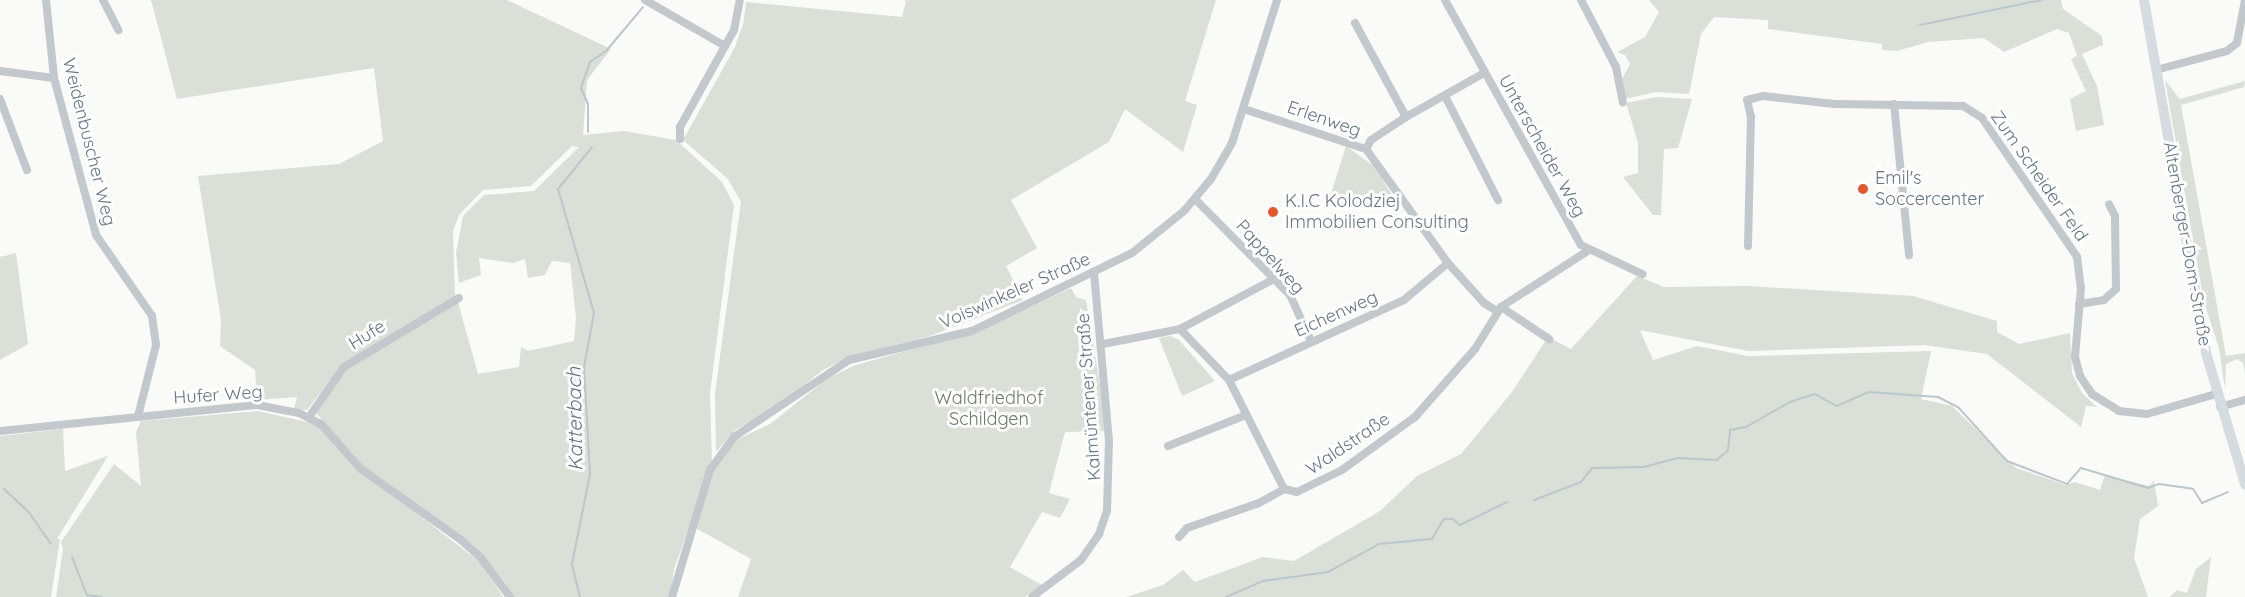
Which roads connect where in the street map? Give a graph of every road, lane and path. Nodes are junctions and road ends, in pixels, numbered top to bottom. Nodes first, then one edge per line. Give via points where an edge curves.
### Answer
1 (45, 0) edge
2 (103, 0) edge
3 (645, 0) edge
4 (740, 0) edge
5 (1277, 0) edge
6 (1445, 0) edge
7 (1581, 0) edge
8 (2144, 0) edge
9 (2245, 0) edge
10 (1355, 23) dead end
11 (118, 30) dead end
12 (725, 46) junction
13 (2156, 70) junction
14 (0, 71) edge
15 (1484, 74) junction
16 (54, 78) junction
17 (1445, 96) junction
18 (0, 99) edge
19 (1623, 102) dead end
20 (1894, 104) junction
21 (1244, 109) junction
22 (1406, 117) junction
23 (680, 139) dead end
24 (1366, 149) junction
25 (27, 170) dead end
26 (1195, 199) junction
27 (1498, 200) dead end
28 (2109, 204) dead end
29 (1748, 246) dead end
30 (1589, 250) junction
31 (1909, 255) dead end
32 (1448, 263) junction
33 (1094, 272) junction
34 (1642, 274) dead end
35 (1274, 279) junction
36 (459, 298) dead end
37 (2079, 304) junction
38 (1499, 309) junction
39 (1180, 329) junction
40 (1549, 339) dead end
41 (1311, 341) junction
42 (1103, 344) junction
43 (1229, 380) junction
44 (2216, 394) junction
45 (2245, 400) edge
46 (2220, 407) junction
47 (1246, 415) junction
48 (138, 416) junction
49 (309, 417) junction
50 (0, 431) edge
51 (1168, 446) dead end
52 (2245, 484) edge
53 (1284, 489) junction
54 (1179, 537) dead end
55 (510, 597) edge
56 (672, 597) edge
57 (1032, 597) edge

1 - 16 street, Weidenbuscher Weg
2 - 11 street
3 - 12 street
4 - 12 street via 734,30
5 - 21 street, Voiswinkeler Straße
6 - 15 street, Unterscheider Weg
7 - 19 street via 1616,67
8 - 13 main road, Altenberger-Dom-Straße
9 - 13 street via 2237,43 2227,51
10 - 22 street
12 - 23 street via 680,127
13 - 44 main road, Altenberger-Dom-Straße
14 - 16 street
15 - 17 street
15 - 30 street, Unterscheider Weg via 1581,245
16 - 48 street, Weidenbuscher Weg via 96,235 152,316 156,345
17 - 22 street
17 - 27 street
18 - 25 street
20 - 29 street, Zum Scheider Feld via 1763,96 1748,100
20 - 31 street
20 - 37 street, Zum Scheider Feld via 1964,106 1982,118 2077,257 2082,276
21 - 24 street, Erlenweg
21 - 26 street, Voiswinkeler Straße via 1224,158
22 - 24 street via 1371,140
24 - 32 street, Erlenweg
26 - 33 street, Voiswinkeler Straße via 1142,247
26 - 35 street, Pappelweg
28 - 37 street, Zum Scheider Feld via 2115,216 2116,289 2104,300
30 - 34 street, Unterscheider Weg
30 - 38 street, Waldstraße
32 - 38 street, Erlenweg via 1484,303
32 - 41 street, Eichenweg via 1414,294
33 - 42 street, Kalmüntener Straße
33 - 56 street, Voiswinkeler Straße via 972,331 849,360 734,437 711,470
35 - 39 street
35 - 41 street, Pappelweg via 1290,295
36 - 49 street, Hufe via 344,368
37 - 44 street, Zum Scheider Feld via 2077,367 2092,394 2104,404 2128,414 2147,414
38 - 40 street
38 - 53 street, Waldstraße via 1474,349 1415,417 1314,487 1297,492
39 - 42 street
39 - 43 street
41 - 43 street, Eichenweg
42 - 57 street, Kalmüntener Straße via 1110,466 1105,519 1081,560
43 - 47 street
44 - 46 main road, Altenberger-Dom-Straße
45 - 46 street
46 - 52 main road, Altenberger-Dom-Straße
47 - 51 street
47 - 53 street
48 - 49 street, Hufer Weg via 256,405
48 - 50 street, Hufer Weg
49 - 55 street, Hufer Weg via 321,424 360,469 459,539 487,565
53 - 54 street via 1259,503 1187,528

